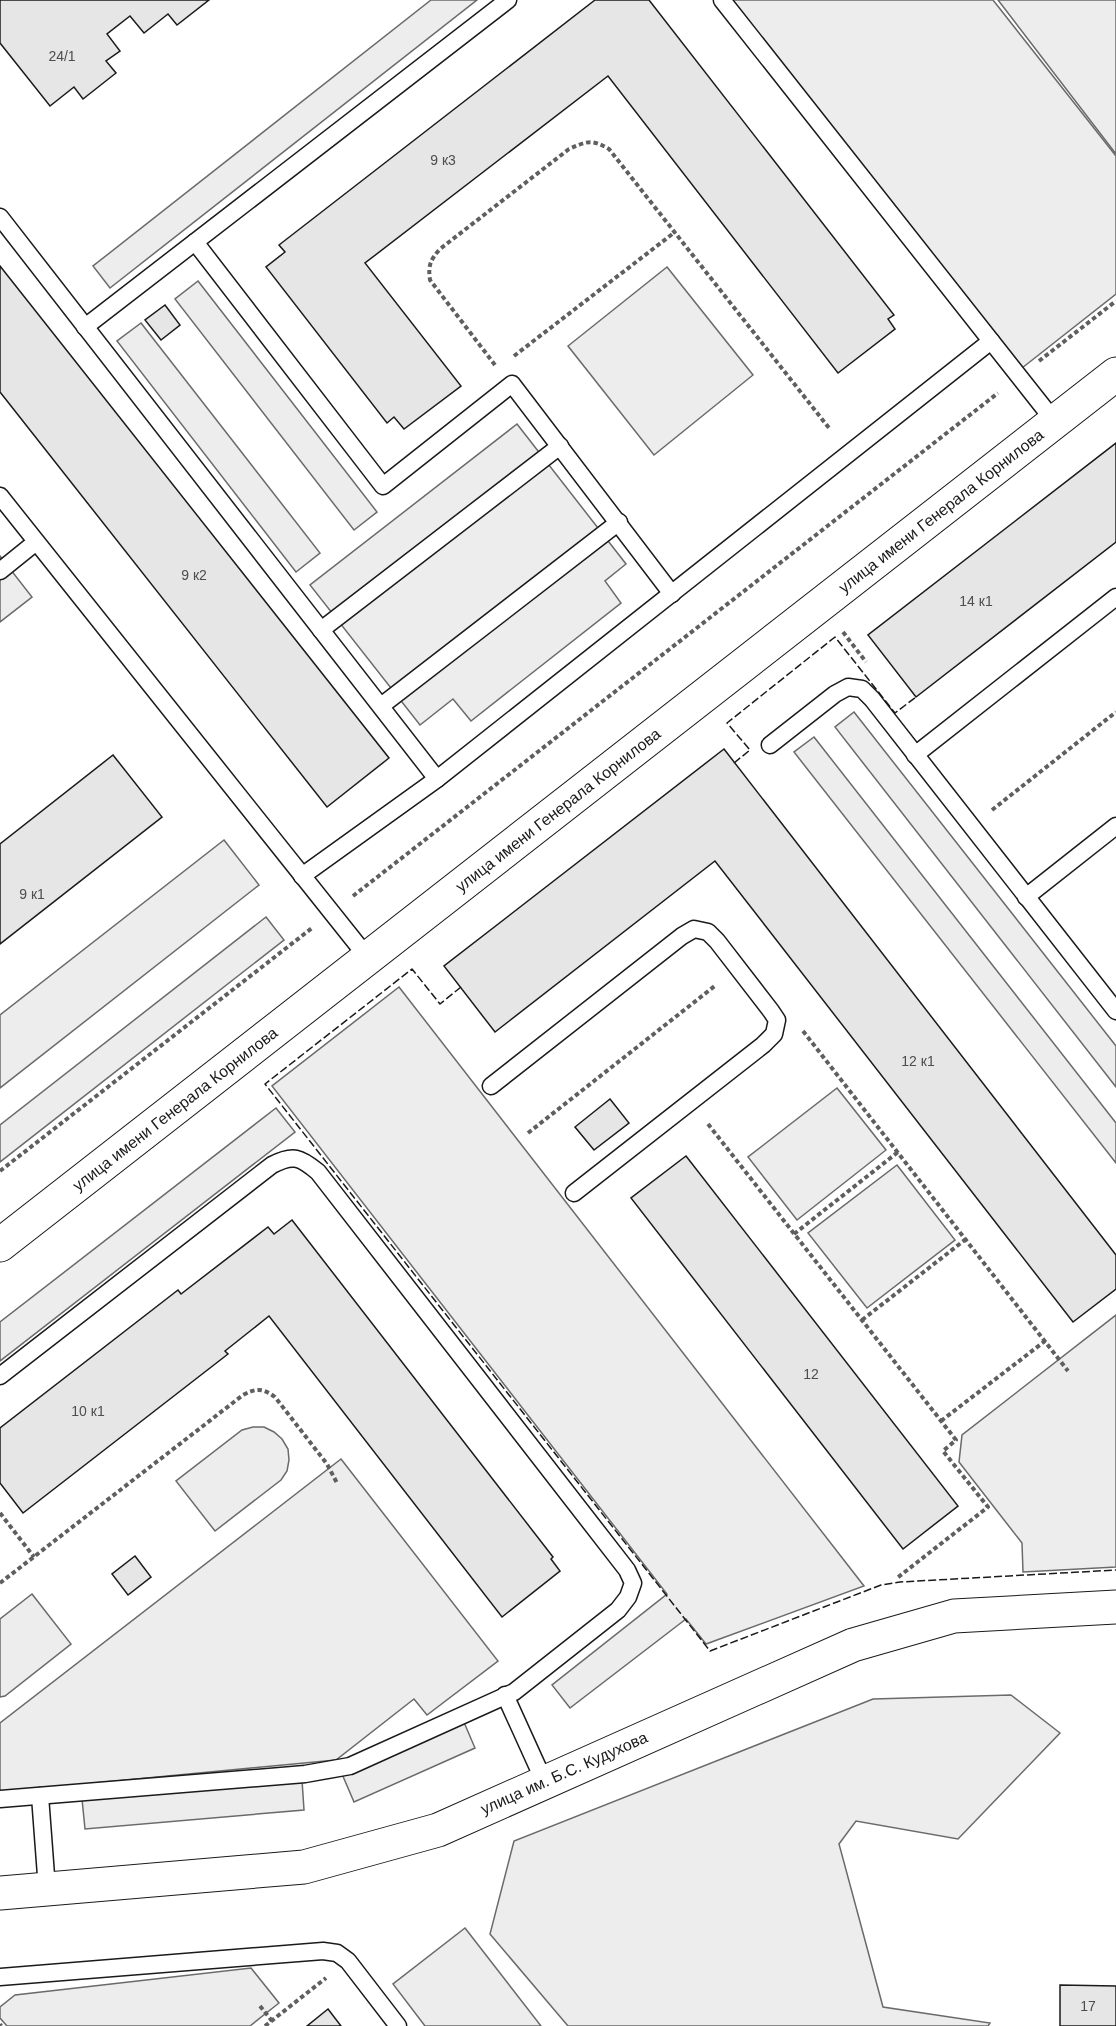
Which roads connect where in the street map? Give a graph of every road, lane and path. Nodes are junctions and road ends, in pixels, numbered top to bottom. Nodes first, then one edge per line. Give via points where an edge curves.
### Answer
1 (508, 0) edge
2 (722, 0) edge
3 (0, 217) edge
4 (675, 232) junction
5 (195, 242) junction
6 (1116, 301) edge
7 (85, 327) junction
8 (991, 341) junction
9 (507, 361) dead end
10 (498, 368) dead end
11 (1116, 374) edge
12 (1019, 377) junction
13 (1055, 422) junction
14 (830, 428) dead end
15 (560, 446) junction
16 (0, 496) edge
17 (619, 522) junction
18 (36, 542) junction
19 (0, 570) edge
20 (672, 594) junction
21 (1116, 597) edge
22 (321, 630) junction
23 (381, 706) junction
24 (1116, 712) edge
25 (770, 745) dead end
26 (915, 755) junction
27 (437, 779) junction
28 (971, 826) junction
29 (1116, 826) edge
30 (302, 876) junction
31 (1026, 897) junction
32 (331, 913) junction
33 (368, 958) junction
34 (738, 968) junction
35 (1116, 1011) edge
36 (777, 1020) junction
37 (491, 1086) dead end
38 (691, 1102) junction
39 (528, 1133) dead end
40 (898, 1152) junction
41 (0, 1171) edge
42 (574, 1193) dead end
43 (794, 1234) junction
44 (966, 1239) junction
45 (0, 1245) edge
46 (862, 1320) junction
47 (1045, 1341) junction
48 (1068, 1371) dead end
49 (0, 1376) edge
50 (941, 1421) junction
51 (337, 1483) dead end
52 (0, 1513) edge
53 (34, 1557) junction
54 (897, 1578) dead end
55 (0, 1583) edge
56 (1116, 1607) edge
57 (505, 1695) junction
58 (544, 1781) junction
59 (40, 1796) junction
60 (0, 1799) edge
61 (47, 1889) junction
62 (0, 1893) edge
63 (348, 1961) junction
64 (0, 1977) edge
65 (260, 2006) dead end
66 (272, 2021) junction
67 (265, 2026) edge
68 (398, 2026) edge

1 - 5 lane
2 - 8 lane
3 - 7 lane
4 - 9 path
4 - 10 path via 609,149 596,142 584,142 569,149 431,259 430,280
4 - 14 path
5 - 7 lane
5 - 15 lane via 383,486 512,384
6 - 12 path
7 - 22 lane
8 - 12 lane
8 - 20 lane
11 - 13 street, улица имени Генерала Корнилова
12 - 13 lane
12 - 32 path
13 - 33 street, улица имени Генерала Корнилова
15 - 17 lane
15 - 22 lane
16 - 18 lane
17 - 20 lane
17 - 23 lane
18 - 19 lane
18 - 30 lane
20 - 27 lane
21 - 26 lane
22 - 23 lane
23 - 27 lane
24 - 28 path
25 - 26 lane via 848,687 862,689 872,699
26 - 28 lane
27 - 30 lane
28 - 31 lane
29 - 31 lane
30 - 32 lane
31 - 35 lane
32 - 33 lane
32 - 41 path
33 - 45 street, улица имени Генерала Корнилова
34 - 36 lane
34 - 37 lane via 708,932 694,929
34 - 39 path
36 - 38 lane via 774,1034 763,1045
36 - 40 path via 805,1031
38 - 42 lane
38 - 43 path
40 - 43 path
40 - 44 path
43 - 46 path
44 - 46 path
44 - 47 path
46 - 50 path
47 - 48 path
47 - 50 path
49 - 57 lane via 272,1165 286,1158 304,1160 318,1172 627,1570 633,1583 618,1610 514,1692
50 - 54 path via 956,1440 943,1450 988,1507
51 - 53 path via 275,1396 266,1389 254,1389
52 - 53 path
53 - 55 path
56 - 58 street, улица им. Б.С. Кудухова via 954,1616 853,1645
57 - 58 lane
57 - 59 lane via 350,1766 305,1774
58 - 61 street, улица им. Б.С. Кудухова via 438,1830 303,1867
59 - 60 lane
59 - 61 lane
61 - 62 street, улица им. Б.С. Кудухова
63 - 64 lane via 337,1953 323,1952
63 - 66 path
63 - 68 lane
65 - 66 path
66 - 67 path

